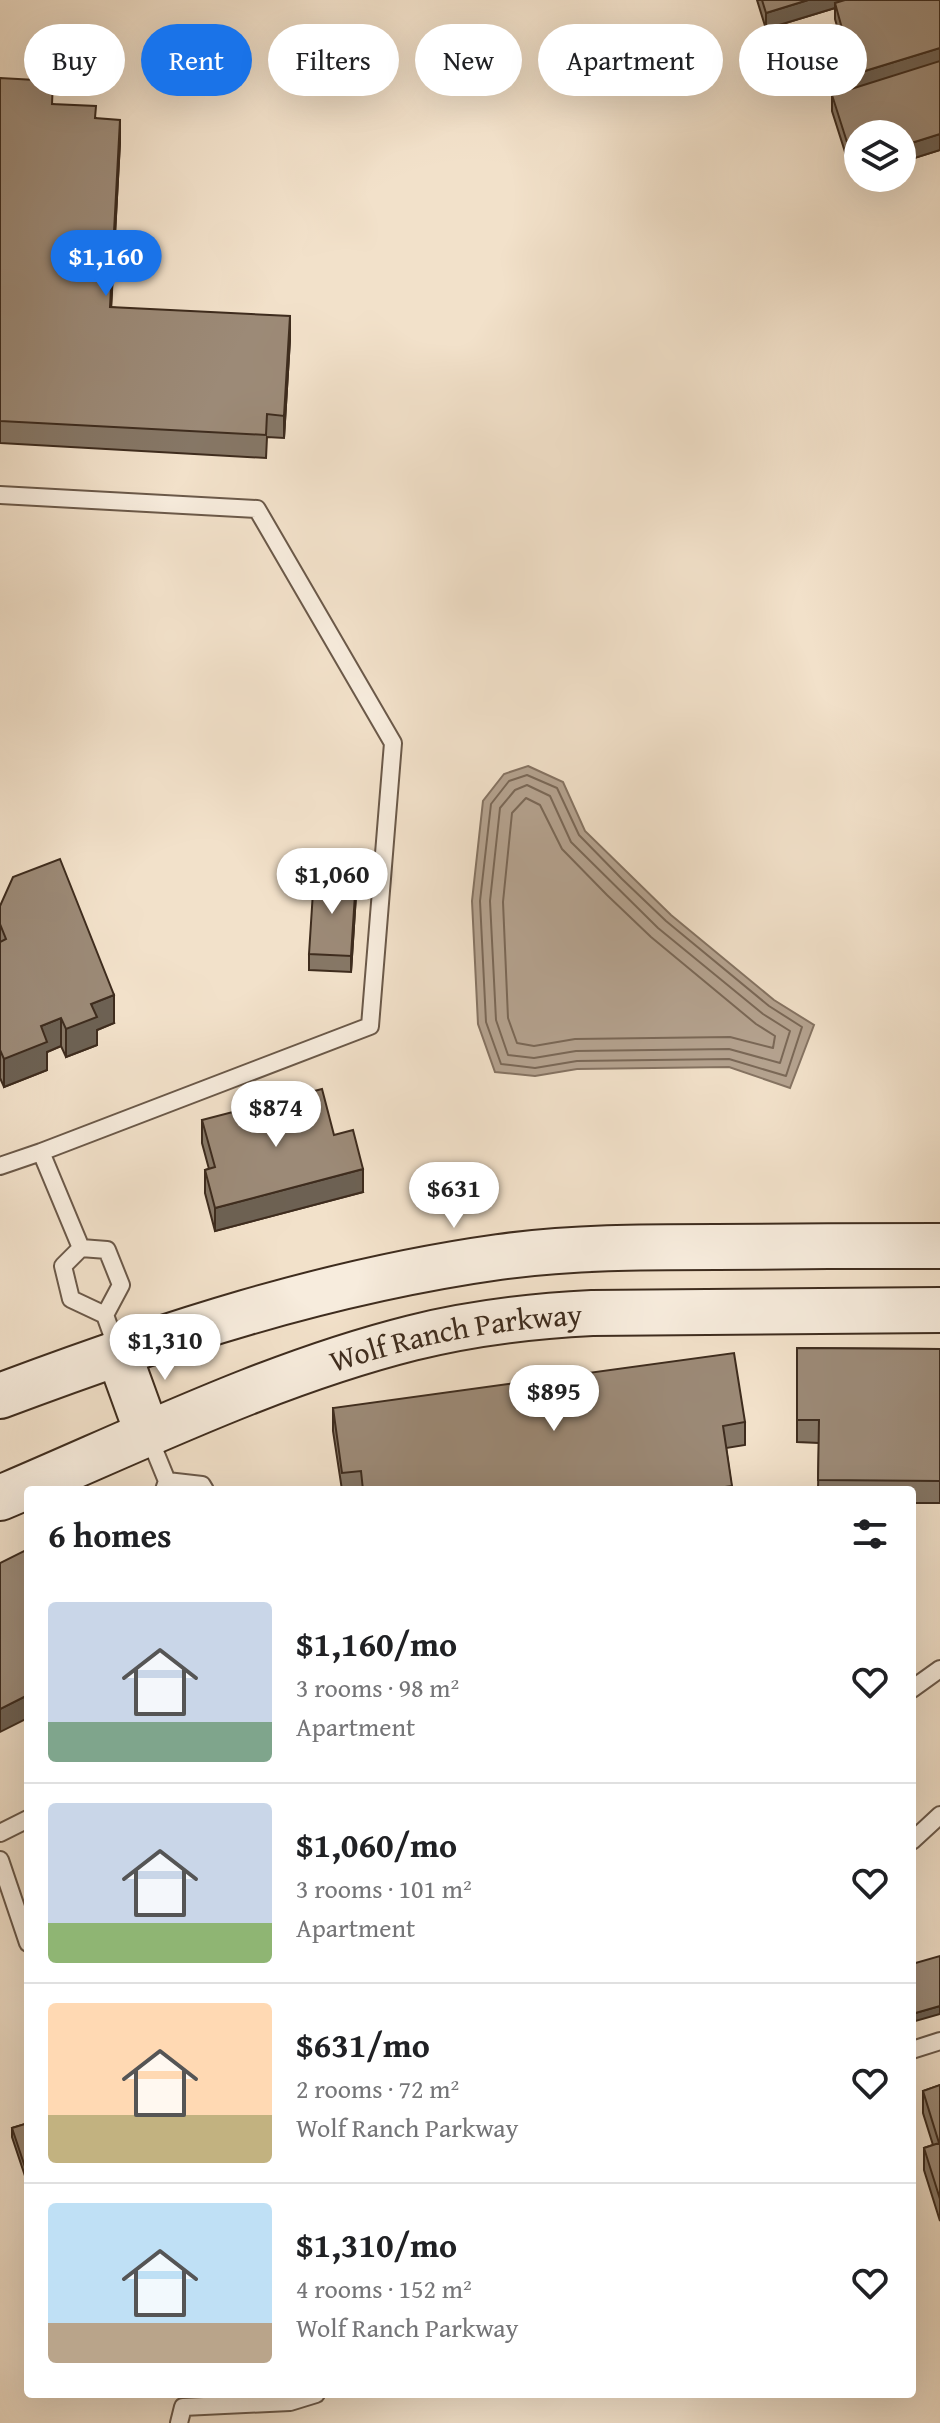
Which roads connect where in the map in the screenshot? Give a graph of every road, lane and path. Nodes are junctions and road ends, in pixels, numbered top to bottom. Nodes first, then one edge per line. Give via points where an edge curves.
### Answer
1 (0, 495) edge
2 (41, 1152) junction
3 (0, 1166) edge
4 (940, 1246) edge
5 (81, 1248) junction
6 (940, 1310) edge
7 (111, 1333) junction
8 (0, 1396) edge
9 (148, 1435) junction
10 (166, 1485) edge
11 (28, 1486) edge
12 (203, 1486) edge
13 (24, 1488) edge
14 (0, 1498) edge
15 (940, 1669) edge
16 (916, 1686) edge
17 (940, 1815) edge
18 (24, 1821) edge
19 (0, 1833) edge
20 (916, 1837) edge
21 (0, 1860) edge
22 (24, 1931) edge
23 (940, 2041) edge
24 (916, 2049) edge
25 (303, 2398) edge
26 (180, 2408) edge

1 - 2 lane via 257,509 393,743 370,1026
2 - 3 lane
2 - 5 lane
4 - 7 street via 609,1247 501,1257
5 - 7 lane via 63,1266 71,1299
5 - 7 lane via 107,1250 121,1285
6 - 9 street, Wolf Ranch Parkway via 592,1313 476,1324 302,1371
7 - 8 street
7 - 9 street
9 - 10 lane
9 - 11 street, Wolf Ranch Parkway
10 - 12 lane
13 - 14 street, Wolf Ranch Parkway
15 - 16 lane
17 - 20 lane
18 - 19 lane
21 - 22 lane
23 - 24 lane
25 - 26 lane

